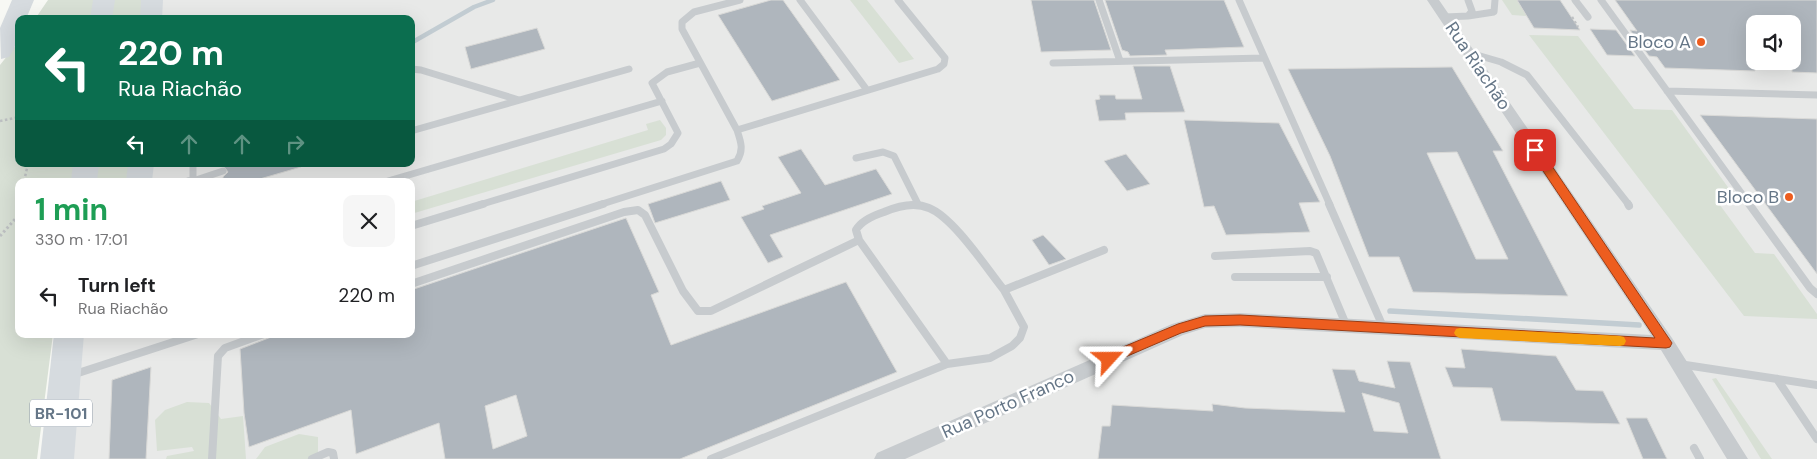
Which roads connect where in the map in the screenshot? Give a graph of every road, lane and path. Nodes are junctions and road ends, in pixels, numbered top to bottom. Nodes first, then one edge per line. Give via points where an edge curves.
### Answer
1 (23, 0) edge
2 (40, 0) edge
3 (104, 0) edge
4 (152, 0) edge
5 (740, 0) edge
6 (800, 0) edge
7 (898, 0) edge
8 (1098, 0) edge
9 (1239, 0) edge
10 (1433, 0) edge
11 (1468, 0) edge
12 (1495, 0) edge
13 (1575, 0) edge
14 (1602, 0) edge
15 (17, 15) edge
16 (29, 15) edge
17 (102, 15) edge
18 (151, 15) edge
19 (1468, 16) junction
20 (1445, 17) junction
21 (1588, 17) dead end
22 (15, 19) edge
23 (15, 35) edge
24 (1, 52) edge
25 (1470, 53) junction
26 (1264, 58) junction
27 (1120, 61) junction
28 (700, 63) junction
29 (1054, 63) dead end
30 (415, 69) edge
31 (629, 69) dead end
32 (867, 90) junction
33 (1667, 91) junction
34 (1817, 95) edge
35 (519, 100) junction
36 (662, 101) junction
37 (15, 118) edge
38 (0, 122) edge
39 (415, 130) edge
40 (737, 130) junction
41 (856, 158) dead end
42 (222, 171) dead end
43 (200, 178) edge
44 (398, 178) edge
45 (918, 204) junction
46 (1629, 206) dead end
47 (15, 218) edge
48 (415, 225) edge
49 (0, 236) edge
50 (859, 240) junction
51 (1104, 250) dead end
52 (1215, 256) dead end
53 (415, 265) edge
54 (1235, 277) dead end
55 (1328, 277) junction
56 (415, 283) edge
57 (1004, 290) junction
58 (1817, 294) edge
59 (1347, 327) junction
60 (1384, 329) junction
61 (69, 338) edge
62 (80, 338) edge
63 (184, 338) edge
64 (253, 338) edge
65 (1666, 343) junction
66 (947, 364) junction
67 (1679, 364) junction
68 (65, 373) junction
69 (1777, 379) junction
70 (1817, 385) edge
71 (1817, 439) edge
72 (1694, 448) dead end
73 (57, 459) edge
74 (212, 459) edge
75 (312, 459) edge
76 (334, 459) edge
77 (711, 459) edge
78 (884, 459) edge
79 (1700, 459) edge
80 (1738, 459) edge

1 - 15 highway
2 - 16 highway
3 - 17 highway
4 - 18 highway
5 - 28 lane via 694,12 682,22 682,29
6 - 32 lane
7 - 32 lane via 945,58 944,64 938,69
8 - 27 lane
9 - 26 lane
10 - 20 street, Rua Riachão
11 - 19 lane via 1472,11
12 - 19 lane via 1494,12
13 - 21 lane
14 - 33 lane
19 - 20 lane
20 - 25 street, Rua Riachão
22 - 24 highway
23 - 24 highway
25 - 46 lane via 1501,62 1527,75
25 - 65 street, Rua Riachão
26 - 27 lane
26 - 60 lane
27 - 29 lane
28 - 36 lane via 670,71 655,79 652,83
28 - 40 lane
30 - 35 lane
31 - 35 lane
32 - 40 lane
33 - 34 lane
33 - 58 lane
35 - 39 lane
36 - 44 lane
36 - 48 lane via 678,133 664,149
37 - 38 path
40 - 53 lane via 743,147 737,161
41 - 45 lane via 883,152 894,156
42 - 43 lane
45 - 50 lane via 898,207 863,222 856,230
45 - 57 lane via 932,209 948,223
47 - 49 path
50 - 56 lane via 711,311 698,311 683,291 645,215 638,210
50 - 66 lane
51 - 57 lane
52 - 55 lane via 1310,251 1319,256
54 - 55 lane
55 - 59 lane
57 - 66 lane via 1024,327 1020,338 990,358
59 - 60 street, Rua Porto Franco
59 - 78 street, Rua Porto Franco via 1240,320 1205,321 1187,326
60 - 65 street, Rua Porto Franco
61 - 68 highway, BR-101
62 - 68 highway
63 - 68 lane
64 - 74 lane via 225,348 218,356
65 - 67 street, Rua Riachão
66 - 77 lane
67 - 69 lane
67 - 80 street, Rua Riachão
68 - 73 highway, BR-101
69 - 70 lane
69 - 71 lane
72 - 79 lane
75 - 76 lane via 328,452

